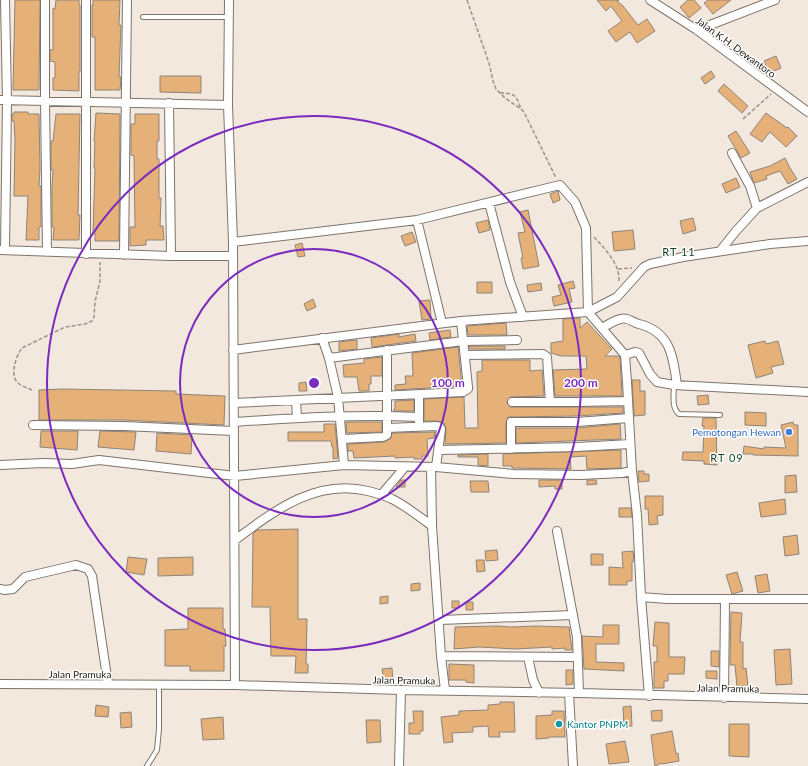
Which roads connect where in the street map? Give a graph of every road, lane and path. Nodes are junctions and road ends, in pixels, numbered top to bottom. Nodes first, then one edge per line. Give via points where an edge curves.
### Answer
1 (5, 0) edge
2 (45, 0) edge
3 (86, 0) edge
4 (126, 0) edge
5 (229, 0) edge
6 (468, 0) edge
7 (650, 0) edge
8 (775, 0) edge
9 (143, 17) dead end
10 (229, 18) junction
11 (697, 30) junction
12 (777, 89) junction
13 (500, 93) junction
14 (4, 100) edge
15 (45, 101) junction
16 (86, 102) junction
17 (126, 103) junction
18 (169, 103) junction
19 (228, 105) junction
20 (521, 108) junction
21 (808, 112) edge
22 (743, 119) dead end
23 (732, 153) dead end
24 (808, 182) edge
25 (560, 185) junction
26 (489, 202) junction
27 (757, 208) junction
28 (417, 220) junction
29 (586, 228) junction
30 (808, 241) edge
31 (233, 242) junction
32 (2, 250) edge
33 (720, 251) junction
34 (47, 252) junction
35 (86, 254) junction
36 (101, 254) junction
37 (124, 255) junction
38 (171, 256) junction
39 (233, 256) junction
40 (617, 297) junction
41 (588, 312) junction
42 (524, 317) junction
43 (461, 321) junction
44 (442, 323) junction
45 (602, 328) junction
46 (322, 338) junction
47 (517, 340) dead end
48 (464, 341) junction
49 (233, 350) junction
50 (388, 350) junction
51 (465, 355) junction
52 (625, 355) junction
53 (329, 358) junction
54 (676, 385) junction
55 (32, 390) dead end
56 (808, 392) edge
57 (419, 395) junction
58 (388, 396) junction
59 (338, 397) junction
60 (296, 400) junction
61 (628, 401) junction
62 (512, 402) dead end
63 (550, 402) junction
64 (234, 403) junction
65 (720, 415) dead end
66 (340, 416) junction
67 (387, 416) junction
68 (419, 417) junction
69 (297, 418) junction
70 (629, 418) junction
71 (234, 422) junction
72 (33, 425) dead end
73 (419, 427) junction
74 (387, 428) junction
75 (234, 431) junction
76 (342, 438) junction
77 (630, 444) junction
78 (511, 448) junction
79 (439, 450) junction
80 (0, 465) edge
81 (344, 465) junction
82 (405, 467) junction
83 (434, 467) junction
84 (632, 471) junction
85 (235, 476) junction
86 (381, 495) junction
87 (432, 526) junction
88 (557, 531) dead end
89 (235, 540) junction
90 (0, 589) edge
91 (641, 597) junction
92 (725, 599) junction
93 (808, 599) edge
94 (573, 615) junction
95 (440, 620) junction
96 (441, 656) junction
97 (528, 657) junction
98 (577, 658) junction
99 (0, 684) edge
100 (108, 684) junction
101 (159, 684) junction
102 (236, 685) junction
103 (401, 690) junction
104 (445, 690) junction
105 (540, 693) junction
106 (569, 693) junction
107 (579, 693) junction
108 (649, 696) junction
109 (724, 698) junction
110 (808, 699) edge
111 (147, 766) edge
112 (399, 766) edge
113 (573, 766) edge

1 - 14 street
2 - 15 street
3 - 16 street
4 - 17 street
5 - 10 street
6 - 13 path via 493,82
7 - 11 street, Jalan K.H. Dewantoro
8 - 11 street
9 - 10 lane
10 - 19 street
11 - 12 street, Jalan K.H. Dewantoro
12 - 21 street, Jalan K.H. Dewantoro
12 - 22 path
13 - 20 path
13 - 20 path via 515,95
14 - 15 street
14 - 32 street
15 - 16 street
15 - 34 street
16 - 17 street
16 - 35 street
17 - 18 street
17 - 37 street
18 - 19 street
18 - 38 street
19 - 31 street
20 - 25 path
23 - 27 street via 750,186
24 - 27 street
25 - 26 street
25 - 29 street via 575,202
26 - 28 street
26 - 42 street via 510,282
27 - 33 street
28 - 31 street
28 - 44 street
29 - 40 path via 607,251 617,269
29 - 41 street
30 - 33 street
31 - 39 street
32 - 34 street
33 - 40 street via 650,264 644,267
34 - 35 street
35 - 36 street
36 - 37 street
36 - 55 path via 100,281 92,321 65,327 22,348 18,354 15,361 16,379 18,383
37 - 38 street
38 - 39 street
39 - 49 street
40 - 41 street
41 - 42 street
41 - 45 street
42 - 43 street
43 - 44 street
43 - 48 street
44 - 46 street
45 - 52 street
45 - 54 street via 626,318 658,332 673,357
46 - 49 street
46 - 53 street
47 - 48 street
48 - 50 street
48 - 51 street
49 - 64 street
50 - 53 street
50 - 58 street
51 - 57 street via 468,387 466,390 460,393
51 - 63 street via 543,354 547,357
52 - 54 street via 639,353 657,382
52 - 61 street
53 - 59 street
54 - 56 street
54 - 65 lane via 674,406 679,414
57 - 58 street
57 - 68 street
58 - 59 street
58 - 67 street
59 - 60 street
59 - 66 street
60 - 64 street
60 - 69 street
61 - 63 street
61 - 70 street
62 - 63 street
64 - 71 street
66 - 67 street
66 - 69 street
66 - 76 street
67 - 68 street
67 - 74 street
68 - 73 street
69 - 71 street
70 - 77 street
70 - 78 street via 577,422 511,422
71 - 75 street
72 - 75 street
73 - 74 street
73 - 79 street via 440,427
74 - 76 street via 385,436
75 - 85 street
76 - 81 street
77 - 78 street
77 - 84 street
78 - 79 street
79 - 83 street
80 - 85 street via 72,464 99,460
81 - 82 street
81 - 85 street
82 - 83 street
82 - 86 street
83 - 84 street via 514,474 581,475
83 - 87 street
84 - 91 street
85 - 89 street
86 - 87 street
86 - 89 street via 357,488 329,489 312,493 268,515
87 - 95 street
88 - 94 street
89 - 102 street
90 - 100 street via 13,589 25,577 76,565 88,569 92,576
91 - 92 street
91 - 108 street
92 - 93 street
92 - 109 street
94 - 95 street
94 - 98 street
95 - 96 street
96 - 97 street
96 - 104 street
97 - 98 street
97 - 105 street via 533,680
98 - 107 street
99 - 100 street, Jalan Pramuka
100 - 101 street, Jalan Pramuka
101 - 102 street, Jalan Pramuka
101 - 111 lane via 160,729 157,750
102 - 103 street, Jalan Pramuka
103 - 104 street, Jalan Pramuka
103 - 112 street
104 - 105 street, Jalan Pramuka
105 - 106 street, Jalan Pramuka
106 - 107 street, Jalan Pramuka
106 - 113 street
107 - 108 street, Jalan Pramuka
108 - 109 street, Jalan Pramuka
109 - 110 street, Jalan Pramuka

